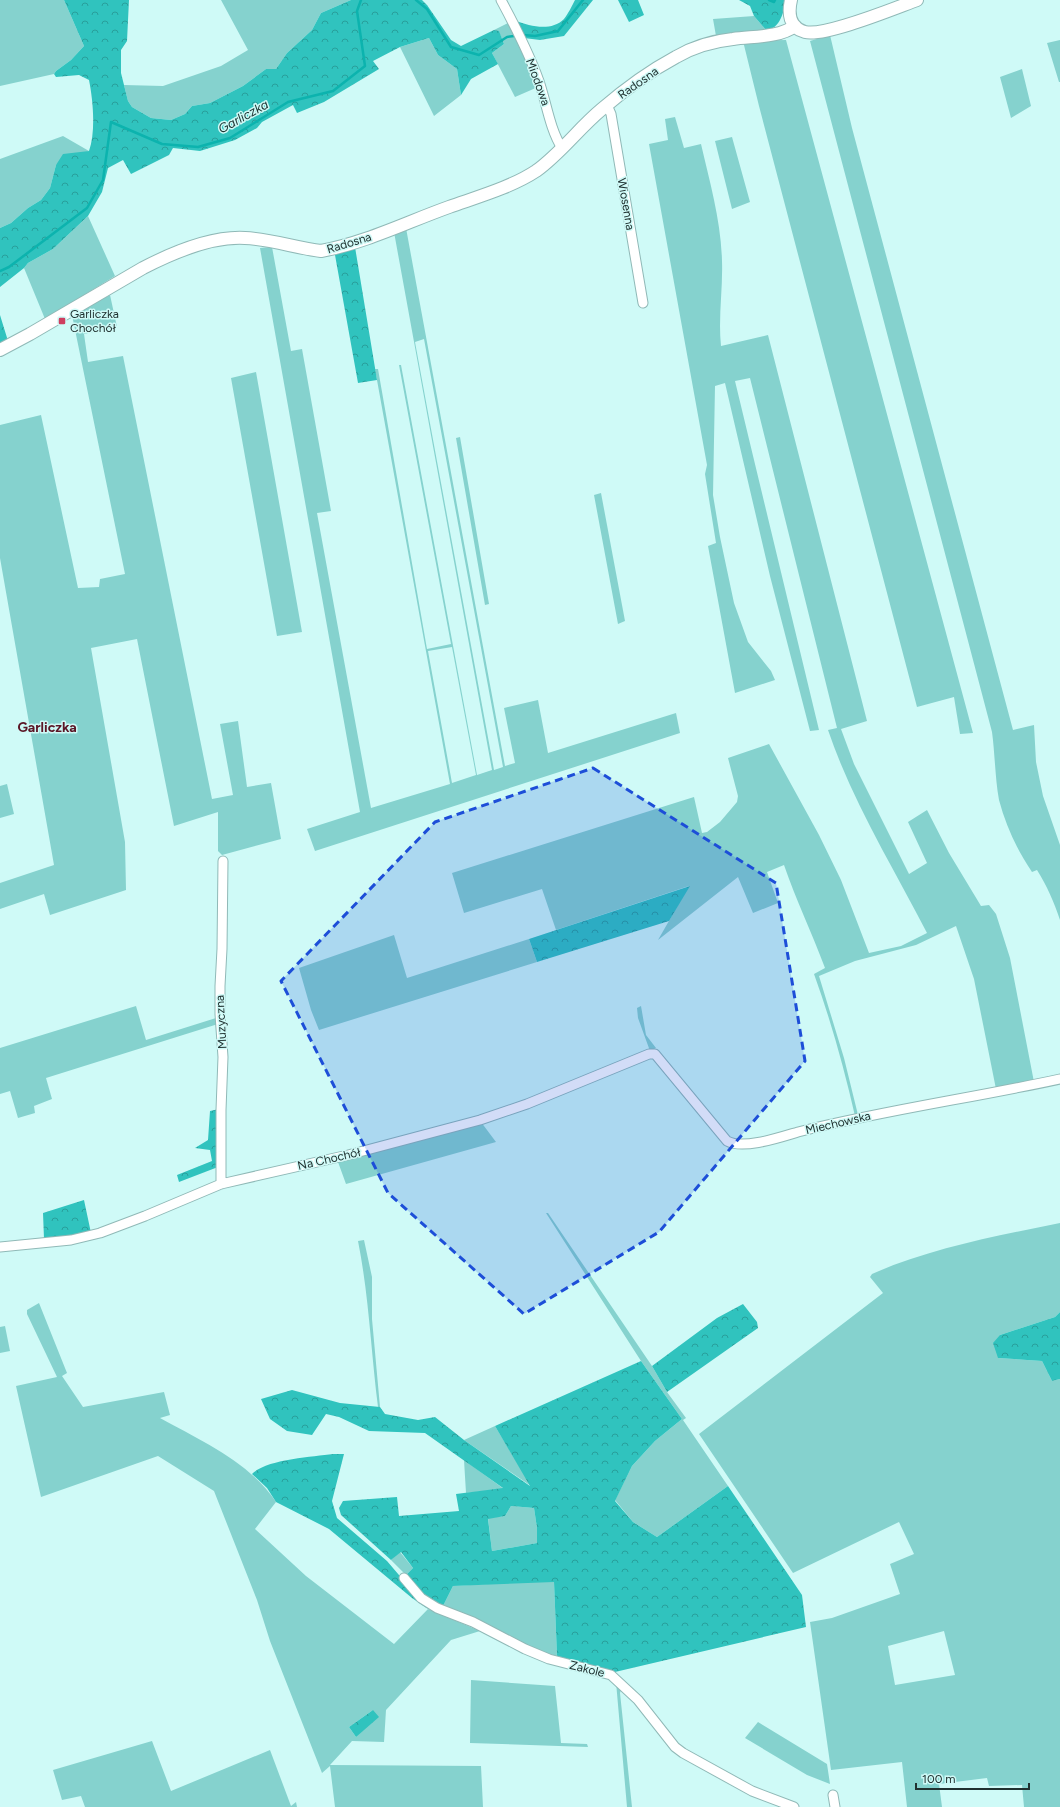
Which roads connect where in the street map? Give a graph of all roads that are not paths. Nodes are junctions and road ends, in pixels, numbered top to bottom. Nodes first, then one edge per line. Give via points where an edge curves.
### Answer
1 (501, 0) edge
2 (791, 0) edge
3 (917, 0) edge
4 (795, 26) junction
5 (607, 105) junction
6 (562, 148) junction
7 (643, 303) dead end
8 (0, 350) edge
9 (222, 861) dead end
10 (655, 1054) joint
11 (1060, 1079) edge
12 (221, 1184) junction
13 (0, 1247) edge
14 (404, 1578) dead end
15 (833, 1795) dead end
16 (794, 1807) edge
17 (835, 1807) edge

1 - 6 street, Miodowa via 538,79
2 - 4 street via 790,20
3 - 4 street via 825,30 806,32
4 - 5 street, Radosna via 779,33 708,44 673,58
5 - 6 street, Radosna
5 - 7 street, Wiosenna via 611,114
6 - 8 street, Radosna via 536,170 519,180 334,249 321,251 236,238 176,253 142,268
9 - 12 street, Muzyczna
10 - 11 street, Miechowska via 727,1141 738,1144 771,1139 896,1110
10 - 12 street, Na Chochół via 649,1054 527,1104 480,1120 348,1155
12 - 13 street, Na Chochół via 145,1216 86,1237
14 - 16 street, Zakole via 421,1598 437,1608 549,1658 611,1675 638,1700 682,1753 752,1791
15 - 17 street

